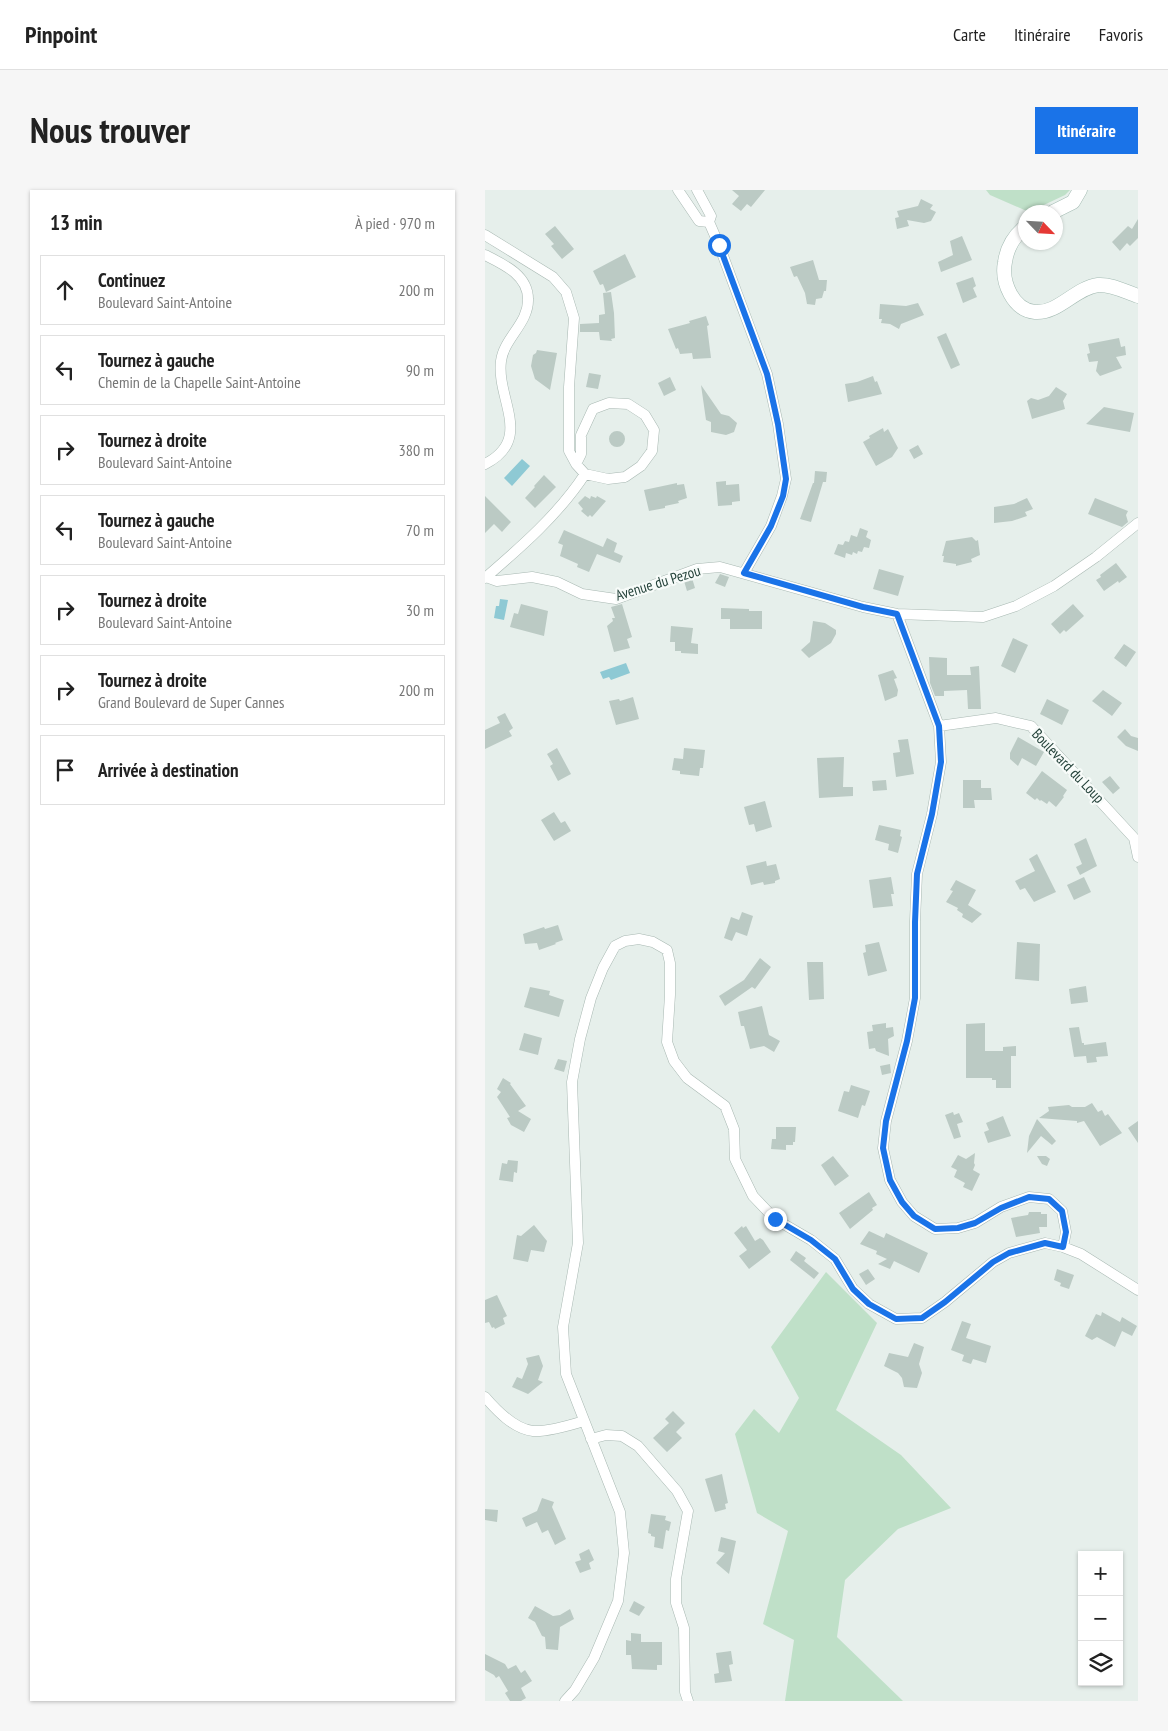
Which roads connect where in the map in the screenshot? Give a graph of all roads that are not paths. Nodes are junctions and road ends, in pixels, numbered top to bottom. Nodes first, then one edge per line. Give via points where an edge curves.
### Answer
1 (679, 190) edge
2 (697, 190) edge
3 (1081, 190) edge
4 (1063, 207) edge
5 (709, 222) junction
6 (1018, 234) edge
7 (485, 235) edge
8 (485, 255) edge
9 (1138, 296) edge
10 (485, 464) edge
11 (576, 464) junction
12 (585, 474) junction
13 (1138, 523) edge
14 (744, 573) junction
15 (485, 578) edge
16 (897, 614) junction
17 (939, 726) junction
18 (1138, 857) edge
19 (1063, 1247) junction
20 (1138, 1290) edge
21 (485, 1397) edge
22 (584, 1421) junction
23 (591, 1439) junction
24 (565, 1701) edge
25 (688, 1701) edge

1 - 5 street via 699,221
2 - 5 street via 711,216
3 - 4 main road via 1073,202
5 - 14 street via 767,374 786,479 771,526
6 - 9 main road via 1008,249 1004,273 1011,295 1025,309 1044,312 1097,285
7 - 11 street via 553,277 566,292 574,318 568,433 569,451
8 - 10 street via 509,267 524,283 529,299 524,317 501,360 511,434 504,450
11 - 12 street
11 - 12 street via 581,454 581,435 593,409 609,403 628,404 645,415 654,430 653,450 641,466 625,477 608,479
12 - 15 street via 545,522
13 - 16 street, Avenue du Pezou via 1054,586 1016,606 983,617
14 - 15 street, Avenue du Pezou via 720,567 697,569 616,600 582,594 557,582 532,577 497,581
14 - 16 street, Avenue du Pezou
16 - 17 street
17 - 18 street, Boulevard du Loup via 996,718 1031,726 1135,838
17 - 19 street via 941,762 917,874 915,998 886,1121 883,1148 890,1180 914,1216 935,1229 975,1223 1029,1197 1049,1199 1062,1211 1066,1232
19 - 20 street via 1081,1254
19 - 22 street via 1045,1243 1009,1253 922,1318 896,1319 869,1304 853,1289 835,1259 775,1219 753,1196 735,1160 734,1129 725,1106 687,1078 674,1061 667,1042 670,996 667,950 653,942 625,941 615,946 591,998 572,1082 579,1243 563,1327 566,1374
21 - 22 street via 513,1423 533,1431
22 - 23 street
23 - 24 street via 620,1512 624,1553 618,1600 593,1658
23 - 25 street via 606,1435 622,1436 639,1446 677,1491 688,1511 676,1579 676,1603 684,1628 685,1692

